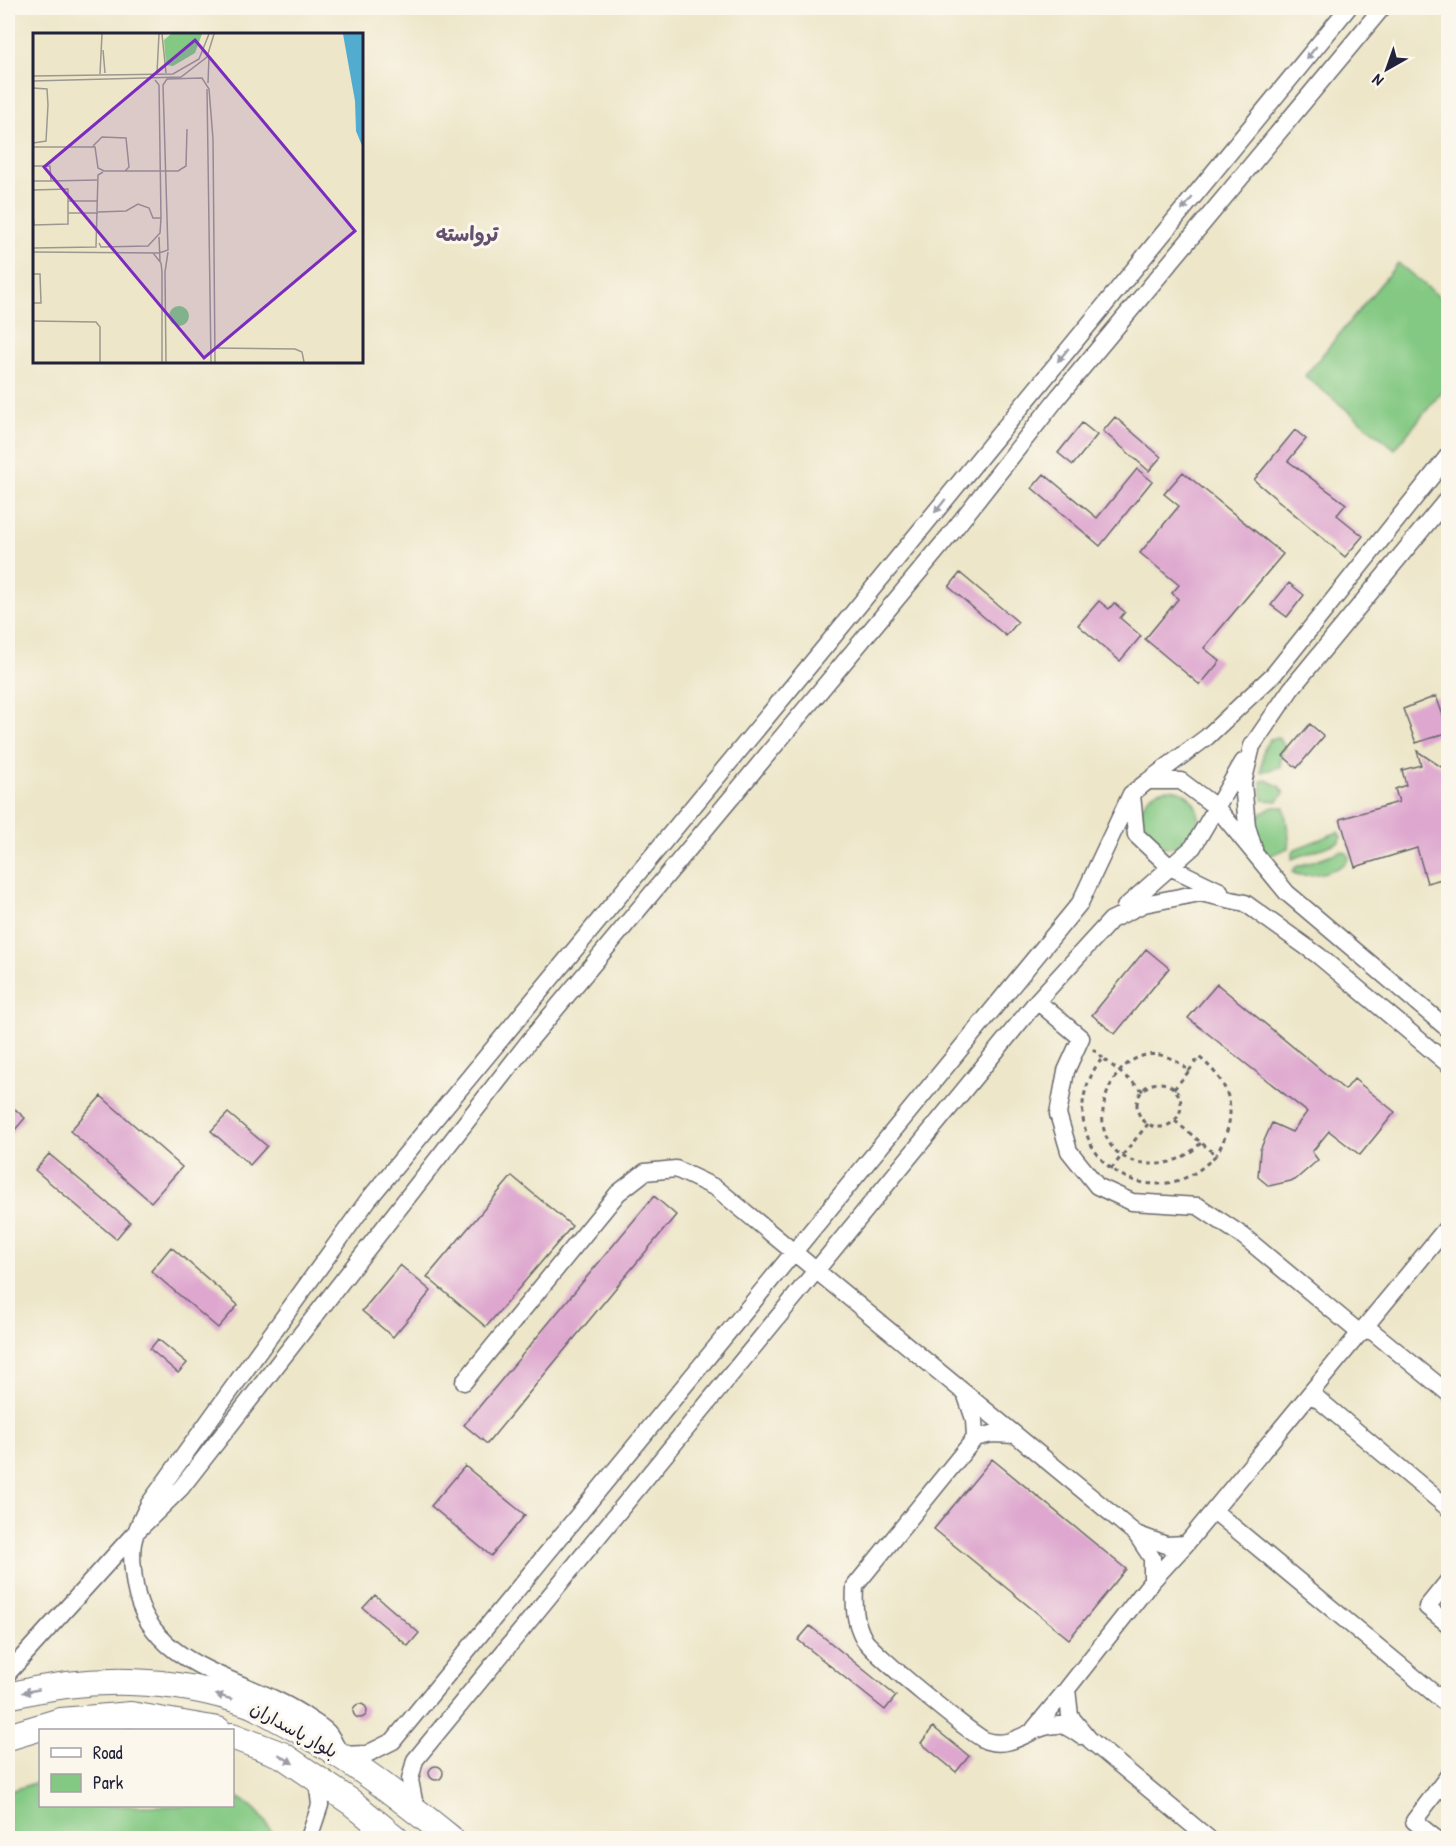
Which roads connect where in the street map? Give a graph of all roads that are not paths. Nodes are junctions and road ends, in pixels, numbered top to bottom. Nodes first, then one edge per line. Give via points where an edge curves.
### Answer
1 (1347, 8) edge
2 (1354, 8) edge
3 (1382, 8) edge
4 (1353, 43) junction
5 (1449, 456) edge
6 (1449, 498) edge
7 (1252, 746) junction
8 (1148, 781) junction
9 (1131, 794) junction
10 (1217, 808) junction
11 (1258, 859) junction
12 (1170, 867) junction
13 (1245, 903) junction
14 (1111, 920) junction
15 (1037, 1001) junction
16 (1449, 1029) edge
17 (1449, 1064) edge
18 (1449, 1226) edge
19 (792, 1253) junction
20 (814, 1271) junction
21 (1364, 1330) junction
22 (464, 1383) dead end
23 (1449, 1392) edge
24 (965, 1394) junction
25 (1311, 1394) junction
26 (1016, 1435) junction
27 (975, 1438) junction
28 (1449, 1508) edge
29 (1214, 1511) junction
30 (1136, 1534) junction
31 (133, 1535) junction
32 (1186, 1544) junction
33 (1152, 1581) junction
34 (1449, 1581) edge
35 (1449, 1624) edge
36 (8, 1673) edge
37 (1067, 1689) junction
38 (8, 1696) edge
39 (1449, 1705) edge
40 (207, 1729) edge
41 (1034, 1729) junction
42 (8, 1737) edge
43 (234, 1737) edge
44 (1090, 1740) junction
45 (340, 1755) junction
46 (415, 1760) junction
47 (1449, 1776) edge
48 (317, 1779) junction
49 (386, 1786) junction
50 (416, 1811) junction
51 (309, 1839) edge
52 (370, 1839) edge
53 (385, 1839) edge
54 (395, 1839) edge
55 (450, 1839) edge
56 (1208, 1839) edge
57 (1435, 1839) edge

1 -> 31 lane via 368,1200 155,1494
2 - 4 lane via 1359,17
3 - 4 lane
4 - 31 lane via 530,1040 180,1488
5 - 8 lane via 1274,674 1207,737
6 - 7 lane via 1291,689
7 - 10 lane
7 - 11 lane via 1244,783 1248,826
8 - 9 lane
8 - 10 lane via 1181,781
9 - 12 lane via 1136,835
9 - 19 lane via 1080,903
10 - 11 lane
10 - 12 lane via 1193,847
11 - 16 lane via 1287,893
12 - 13 lane
12 - 14 lane
13 - 14 lane via 1200,893 1144,904
13 - 17 lane via 1319,956
14 - 15 lane
15 - 20 lane
15 - 21 lane via 1081,1038 1066,1071 1058,1114 1069,1151 1096,1186 1132,1202 1198,1206
18 - 21 lane
19 - 20 lane
19 - 22 lane via 716,1188 676,1169 645,1172 618,1193
19 - 45 lane via 393,1741 367,1754
20 - 24 lane
20 - 46 lane
21 - 23 lane
21 - 25 lane
24 - 26 lane
24 - 27 lane via 974,1419
25 - 28 lane
25 - 29 lane
26 - 27 lane
26 - 30 lane
27 - 41 lane via 855,1586 854,1616 865,1642 945,1711 987,1741 1015,1742
29 - 32 lane
29 - 39 lane
30 - 32 lane via 1166,1545
30 - 33 lane via 1152,1558
31 - 36 lane
31 - 45 lane via 130,1559 138,1601 164,1644 214,1675 298,1711 328,1732
32 - 33 lane
33 - 37 lane
34 - 35 lane via 1427,1607
37 - 41 lane
37 - 44 lane via 1070,1716
45 -> 38 highway, بلوار پاسداران via 251,1705 178,1684 82,1682
40 - 42 highway via 131,1715 61,1721
41 - 44 lane via 1062,1725
43 -> 48 highway, بلوار پاسداران via 282,1755
44 - 56 lane
45 - 49 highway, بلوار پاسداران
46 - 49 lane via 397,1781
46 - 50 lane via 410,1780
47 - 57 lane via 1414,1821
48 - 51 lane via 320,1805
48 - 54 highway, بلوار پاسداران
49 - 50 highway, بلوار پاسداران
50 - 55 highway, بلوار پاسداران
52 - 53 lane

